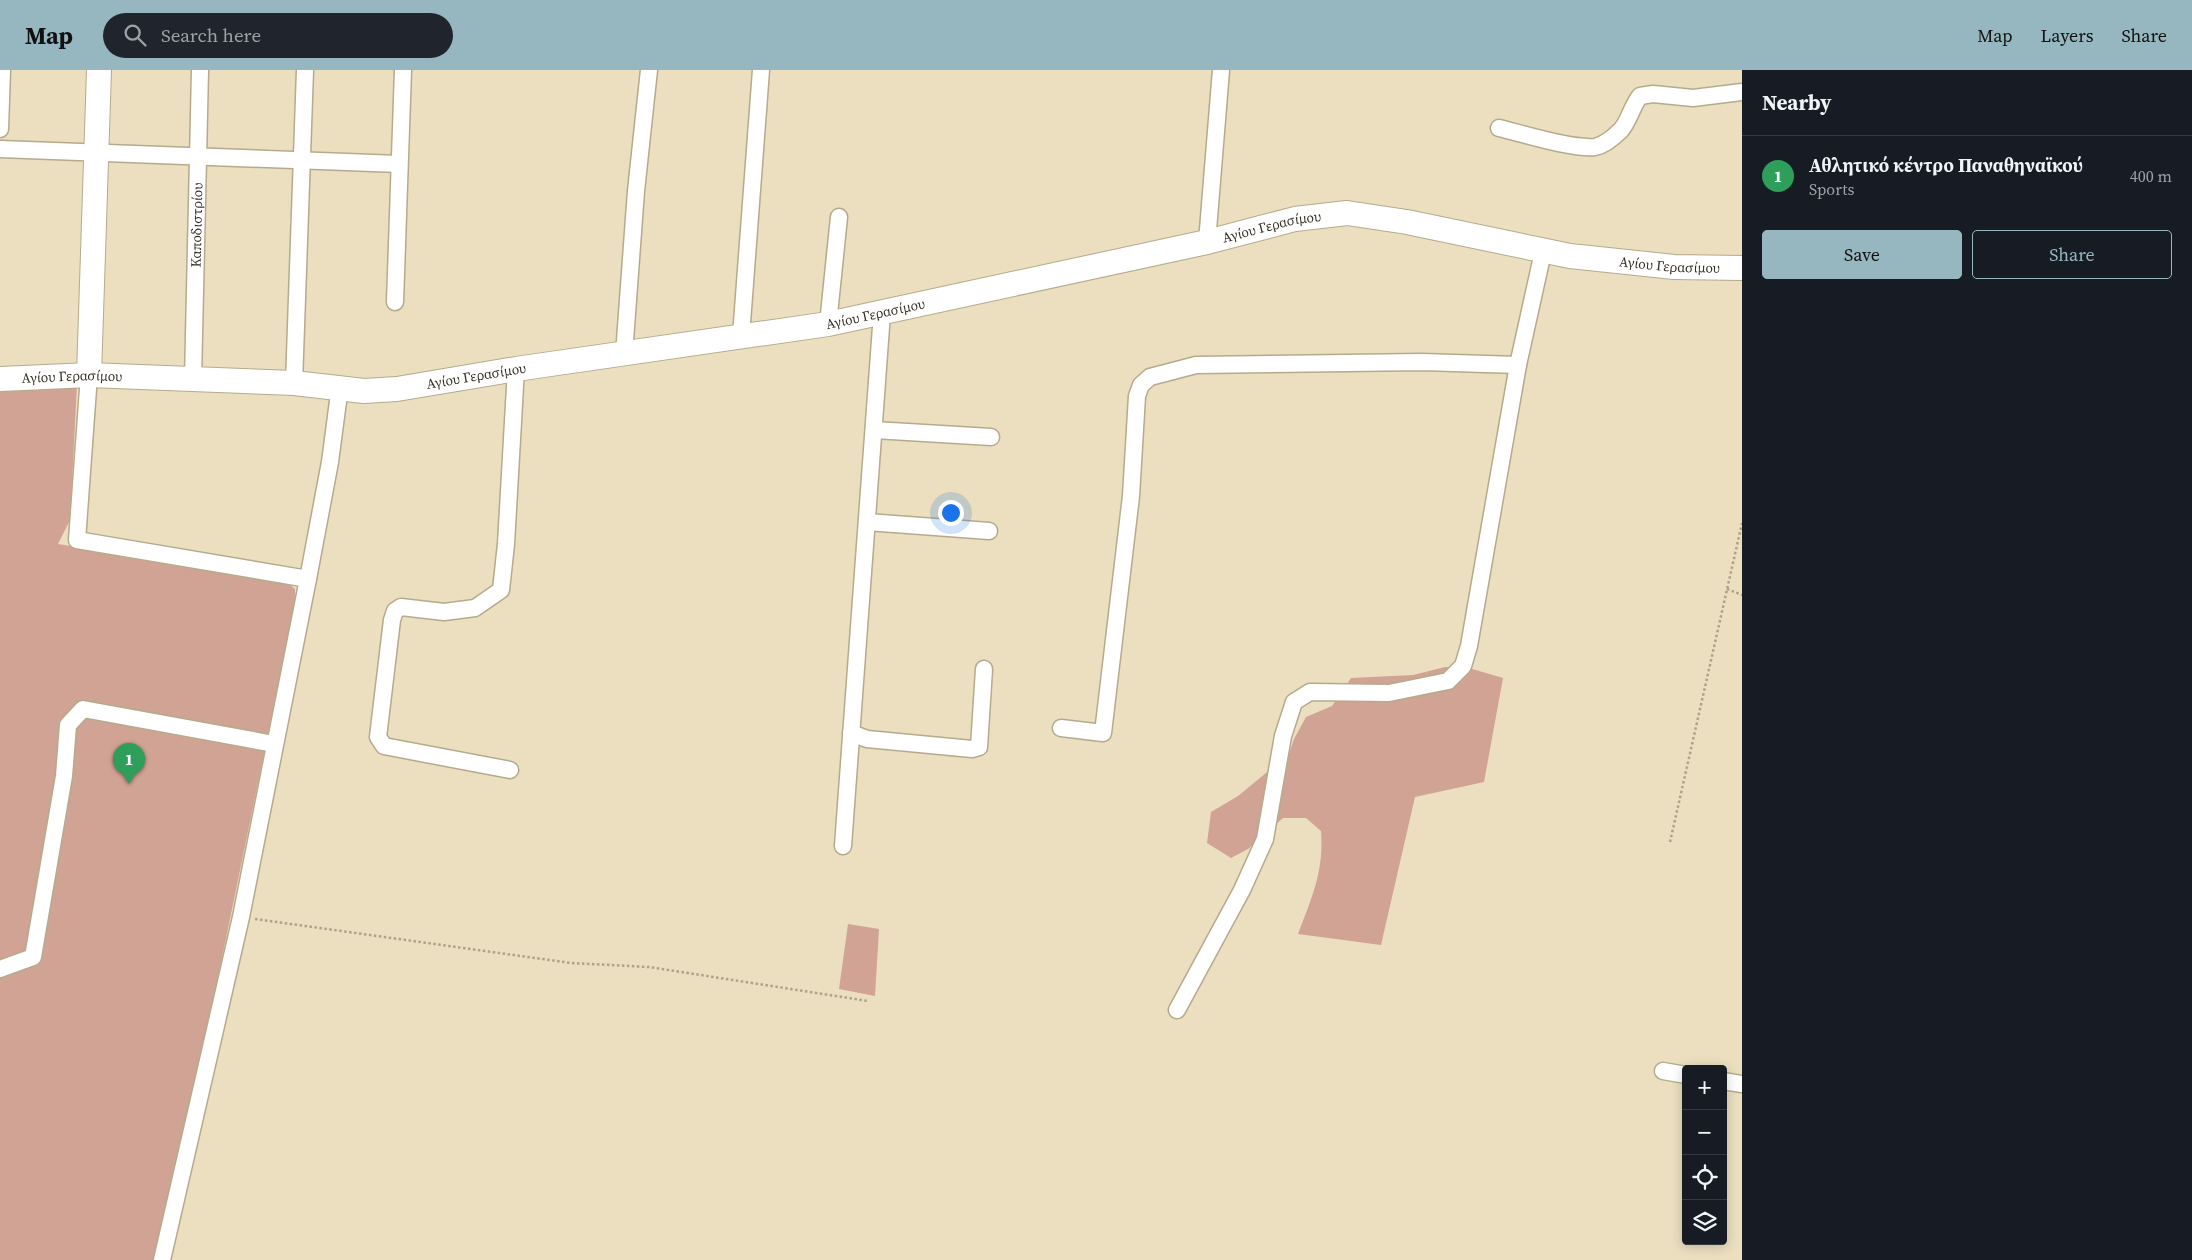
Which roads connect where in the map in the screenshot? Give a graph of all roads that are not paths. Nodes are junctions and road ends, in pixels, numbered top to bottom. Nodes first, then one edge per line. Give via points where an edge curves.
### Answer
1 (2, 70) edge
2 (99, 70) edge
3 (200, 70) edge
4 (305, 70) edge
5 (403, 70) edge
6 (649, 70) edge
7 (761, 70) edge
8 (1221, 70) edge
9 (1742, 92) edge
10 (1499, 128) dead end
11 (0, 129) edge
12 (0, 149) edge
13 (96, 153) junction
14 (198, 156) junction
15 (302, 160) junction
16 (400, 164) junction
17 (840, 217) dead end
18 (1207, 242) junction
19 (1543, 252) junction
20 (1742, 268) edge
21 (395, 302) dead end
22 (882, 312) junction
23 (828, 324) junction
24 (741, 336) junction
25 (624, 354) junction
26 (1518, 364) junction
27 (516, 369) junction
28 (89, 375) junction
29 (0, 379) edge
30 (193, 379) junction
31 (294, 382) junction
32 (340, 386) junction
33 (874, 430) junction
34 (992, 436) dead end
35 (867, 522) junction
36 (989, 530) dead end
37 (308, 579) junction
38 (984, 669) dead end
39 (1061, 728) dead end
40 (850, 733) junction
41 (274, 744) junction
42 (510, 770) dead end
43 (843, 846) dead end
44 (0, 969) edge
45 (1177, 1010) dead end
46 (1663, 1071) dead end
47 (1682, 1073) edge
48 (1727, 1082) edge
49 (1742, 1084) edge
50 (162, 1260) edge

1 - 11 street
2 - 13 street
3 - 14 street, Καποδιστρίου
4 - 15 street
5 - 16 street
6 - 25 street
7 - 24 street
8 - 18 street
9 - 10 street via 1693,98 1640,96 1622,128 1596,147
12 - 13 street
13 - 14 street
13 - 28 street
14 - 15 street
14 - 30 street, Καποδιστρίου
15 - 16 street
15 - 31 street
16 - 21 street
17 - 23 street
18 - 19 street, Αγίου Γερασίμου via 1295,219 1347,213 1452,231
18 - 22 street, Αγίου Γερασίμου
19 - 20 street, Αγίου Γερασίμου via 1674,267
19 - 26 street
22 - 23 street, Αγίου Γερασίμου
22 - 33 street
23 - 24 street, Αγίου Γερασίμου
24 - 25 street, Αγίου Γερασίμου
25 - 27 street, Αγίου Γερασίμου
26 - 39 street via 1196,365 1150,377 1140,385 1137,396 1131,496 1103,733
26 - 45 street via 1463,666 1448,681 1389,693 1310,692 1294,702 1283,736 1266,839
27 - 32 street, Αγίου Γερασίμου via 397,389 364,390
27 - 42 street via 501,590 475,608 444,612 401,607 395,611 378,737 384,746
28 - 29 street, Αγίου Γερασίμου
28 - 30 street, Αγίου Γερασίμου
28 - 37 street via 78,540
30 - 31 street, Αγίου Γερασίμου
31 - 32 street, Αγίου Γερασίμου
32 - 37 street via 330,462
33 - 34 street
33 - 35 street
35 - 36 street
35 - 40 street
37 - 41 street
38 - 40 street via 979,747 867,739
40 - 43 street
41 - 44 street via 83,709 68,725 64,776 33,957
41 - 50 street via 241,917
46 - 47 street
48 - 49 street

